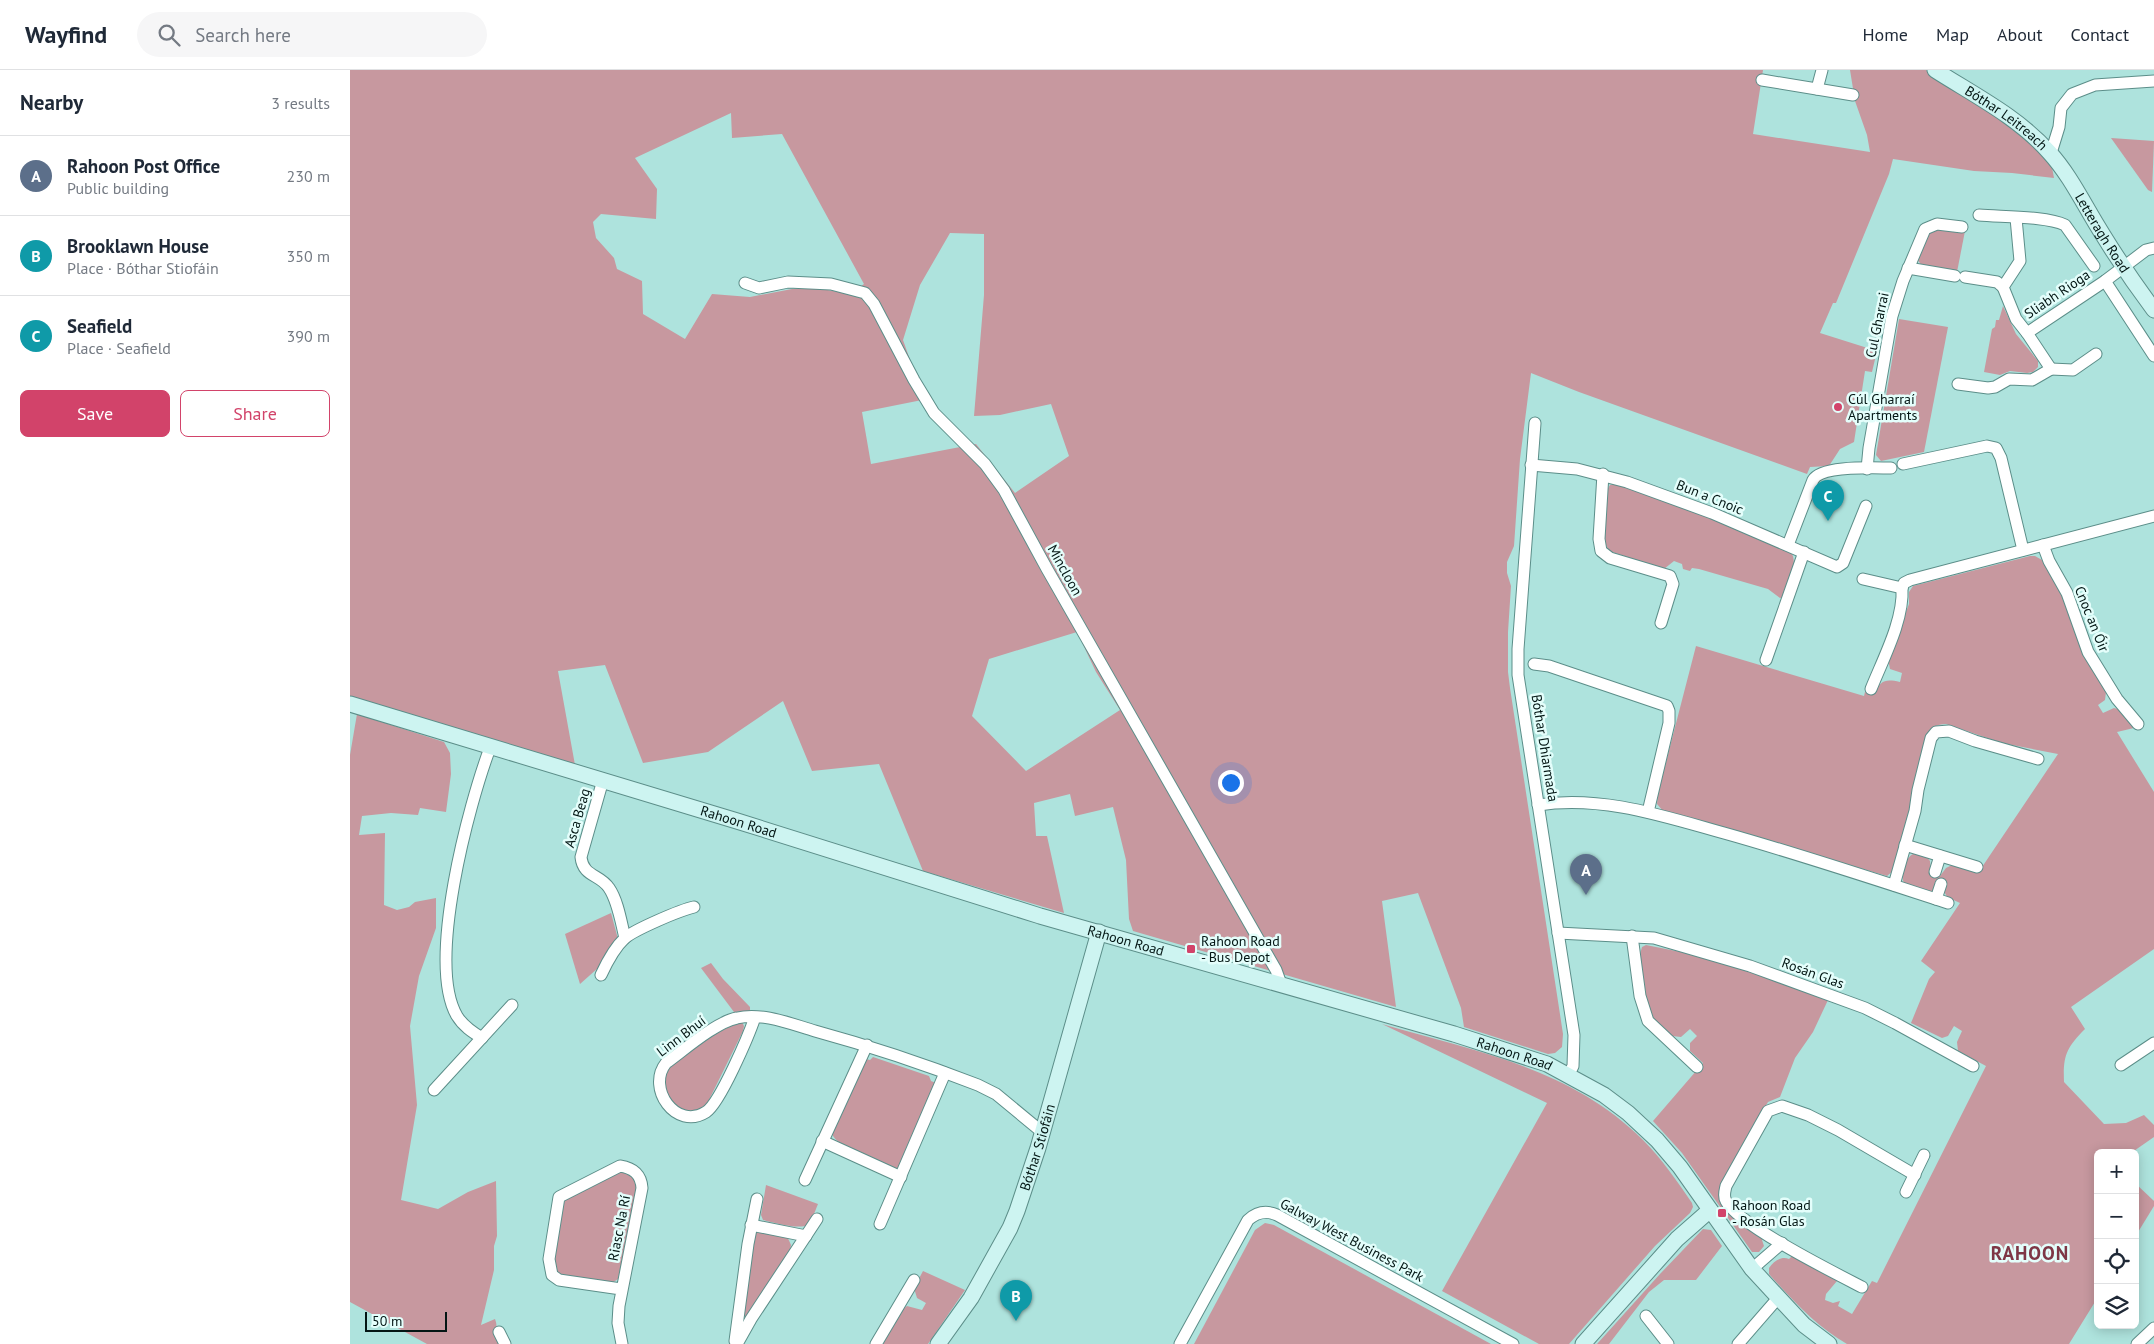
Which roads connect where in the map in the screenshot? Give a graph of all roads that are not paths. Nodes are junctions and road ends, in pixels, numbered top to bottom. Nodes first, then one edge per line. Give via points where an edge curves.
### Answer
1 (1822, 70) edge
2 (1935, 70) edge
3 (1762, 80) dead end
4 (2154, 81) edge
5 (1817, 89) junction
6 (1853, 95) dead end
7 (2051, 153) junction
8 (1979, 215) dead end
9 (2016, 218) junction
10 (1962, 227) dead end
11 (2154, 248) edge
12 (2094, 266) dead end
13 (1908, 268) junction
14 (2124, 268) junction
15 (2105, 281) junction
16 (745, 283) dead end
17 (2003, 287) junction
18 (2154, 310) edge
19 (2027, 333) junction
20 (2096, 354) dead end
21 (2154, 356) edge
22 (2051, 369) junction
23 (1958, 384) dead end
24 (1535, 423) dead end
25 (1903, 464) dead end
26 (1530, 465) junction
27 (1891, 468) dead end
28 (1867, 469) junction
29 (1603, 474) junction
30 (1866, 506) dead end
31 (2154, 516) edge
32 (1788, 545) junction
33 (2043, 545) junction
34 (2023, 550) junction
35 (1804, 552) junction
36 (1863, 580) dead end
37 (1902, 588) junction
38 (1660, 623) dead end
39 (1766, 660) dead end
40 (1534, 664) dead end
41 (1871, 688) dead end
42 (350, 704) edge
43 (2138, 724) dead end
44 (490, 748) junction
45 (2038, 759) dead end
46 (603, 780) junction
47 (1538, 805) junction
48 (1648, 812) junction
49 (1905, 845) junction
50 (1940, 856) junction
51 (1977, 867) dead end
52 (1935, 872) dead end
53 (1941, 884) dead end
54 (1894, 885) junction
55 (1936, 899) junction
56 (1948, 903) dead end
57 (694, 907) dead end
58 (1100, 932) junction
59 (1558, 933) junction
60 (1632, 936) junction
61 (625, 938) junction
62 (601, 975) dead end
63 (1281, 984) junction
64 (512, 1004) dead end
65 (755, 1017) junction
66 (482, 1038) junction
67 (2154, 1043) edge
68 (867, 1045) junction
69 (2121, 1065) dead end
70 (1973, 1066) dead end
71 (1697, 1067) dead end
72 (945, 1073) junction
73 (1569, 1074) junction
74 (434, 1090) dead end
75 (1042, 1132) junction
76 (822, 1141) junction
77 (1924, 1155) dead end
78 (1914, 1175) junction
79 (901, 1177) junction
80 (805, 1180) dead end
81 (1906, 1192) dead end
82 (757, 1199) dead end
83 (1710, 1210) junction
84 (817, 1219) dead end
85 (880, 1224) dead end
86 (751, 1225) junction
87 (806, 1236) junction
88 (1782, 1243) junction
89 (1752, 1269) junction
90 (914, 1280) dead end
91 (1862, 1287) dead end
92 (622, 1289) junction
93 (1778, 1298) junction
94 (1646, 1316) dead end
95 (2154, 1328) edge
96 (499, 1332) dead end
97 (505, 1344) edge
98 (622, 1344) edge
99 (736, 1344) edge
100 (876, 1344) edge
101 (938, 1344) edge
102 (1180, 1344) edge
103 (1513, 1344) edge
104 (1583, 1344) edge
105 (1668, 1344) edge
106 (1738, 1344) edge
107 (1828, 1344) edge
108 (2137, 1344) edge

1 - 5 street
2 - 7 street, Bóthar Leitreach via 2017,123
3 - 5 street
4 - 7 street via 2095,85 2072,94 2061,108
5 - 6 street
7 - 14 street, Letteragh Road
8 - 9 street, Sliabh Rioga
9 - 12 street, Sliabh Rioga via 2065,225
9 - 17 street via 2020,261
10 - 13 street, Cul Gharrai via 1937,224 1928,227
11 - 14 street, Sliabh Rioga via 2146,250
13 - 17 street via 1997,282
13 - 28 street, Cul Gharrai via 1889,327
14 - 15 street, Sliabh Rioga
14 - 18 street, Letteragh Road
15 - 19 street, Sliabh Rioga
15 - 21 street, Sliabh Rioga
16 - 63 street, Mincloon via 759,288 788,282 831,284 865,293 874,304 934,413 985,464 1004,490
17 - 19 street, Sliabh Rioga via 2016,319
19 - 22 street, Sliabh Rioga
20 - 22 street via 2073,370
22 - 23 street via 2032,380 2009,379 1988,388
24 - 26 street, Bóthar Dhiarmada
25 - 34 street via 1987,446 1996,448
26 - 29 street, Bun a Cnoic via 1577,468
26 - 47 street, Bóthar Dhiarmada via 1518,675
27 - 28 street
28 - 32 street via 1830,471 1815,477
29 - 32 street, Bun a Cnoic via 1712,513
29 - 38 street via 1601,552 1610,558 1670,576 1672,584
30 - 35 street, Bun a Cnoic via 1844,563 1839,567
31 - 33 street
32 - 35 street, Bun a Cnoic
33 - 34 street
33 - 43 street, Cnoc an Óir via 2067,593 2088,652 2117,699
34 - 37 street via 1910,580
35 - 39 street
36 - 37 street
37 - 41 street via 1900,615
40 - 48 street via 1549,666 1667,706 1669,724
42 - 44 street, Rahoon Road
44 - 46 street, Rahoon Road
44 - 66 street via 481,771 446,928 446,972 450,998 464,1027
45 - 49 street via 1950,731 1936,732 1931,738
46 - 58 street, Rahoon Road
46 - 61 street, Asca Beag via 580,857 586,870 609,886
47 - 48 street via 1573,801
47 - 59 street, Bóthar Dhiarmada
48 - 54 street
49 - 50 street
49 - 54 street
50 - 51 street
50 - 52 street
53 - 55 street
54 - 55 street
55 - 56 street
57 - 61 street
58 - 63 street, Rahoon Road
58 - 75 street, Bóthar Stiofáin
59 - 60 street, Rosán Glas
59 - 73 street, Bóthar Dhiarmada via 1574,1035 1573,1066
60 - 70 street, Rosán Glas via 1671,942 1740,963 1858,1006
60 - 71 street via 1640,996 1648,1021
61 - 62 street via 610,956
63 - 73 street, Rahoon Road via 1525,1055
64 - 66 street
65 - 65 street, Linn Bhuí via 738,1017 721,1024 666,1063 661,1072 660,1086 670,1108 685,1116 708,1111 728,1078
65 - 68 street, Linn Bhuí
66 - 74 street
67 - 69 street
68 - 72 street, Linn Bhuí
68 - 76 street
72 - 75 street, Linn Bhuí via 996,1094
72 - 79 street
73 - 83 street, Rahoon Road via 1604,1095 1648,1131 1680,1167
75 - 101 street, Bóthar Stiofáin via 1010,1228 971,1298
76 - 79 street
76 - 80 street
77 - 78 street
78 - 81 street
78 - 88 street via 1808,1115 1787,1107 1772,1108 1726,1186 1724,1195 1734,1210
79 - 85 street
82 - 86 street
83 - 89 street, Rahoon Road
83 - 104 street via 1677,1239
84 - 87 street
86 - 87 street
86 - 99 street
87 - 99 street
88 - 89 street
88 - 91 street
89 - 93 street, Rahoon Road
90 - 100 street
92 - 92 street, Riasc Na Rí via 642,1188 636,1172 620,1166 559,1197 549,1264 552,1276 559,1280
92 - 98 street, Riasc Na Rí via 618,1323
93 - 106 street
93 - 107 street, Rahoon Road
94 - 105 street
95 - 108 street
96 - 97 street
102 - 103 street, Galway West Business Park via 1248,1220 1262,1212 1270,1212 1293,1223

